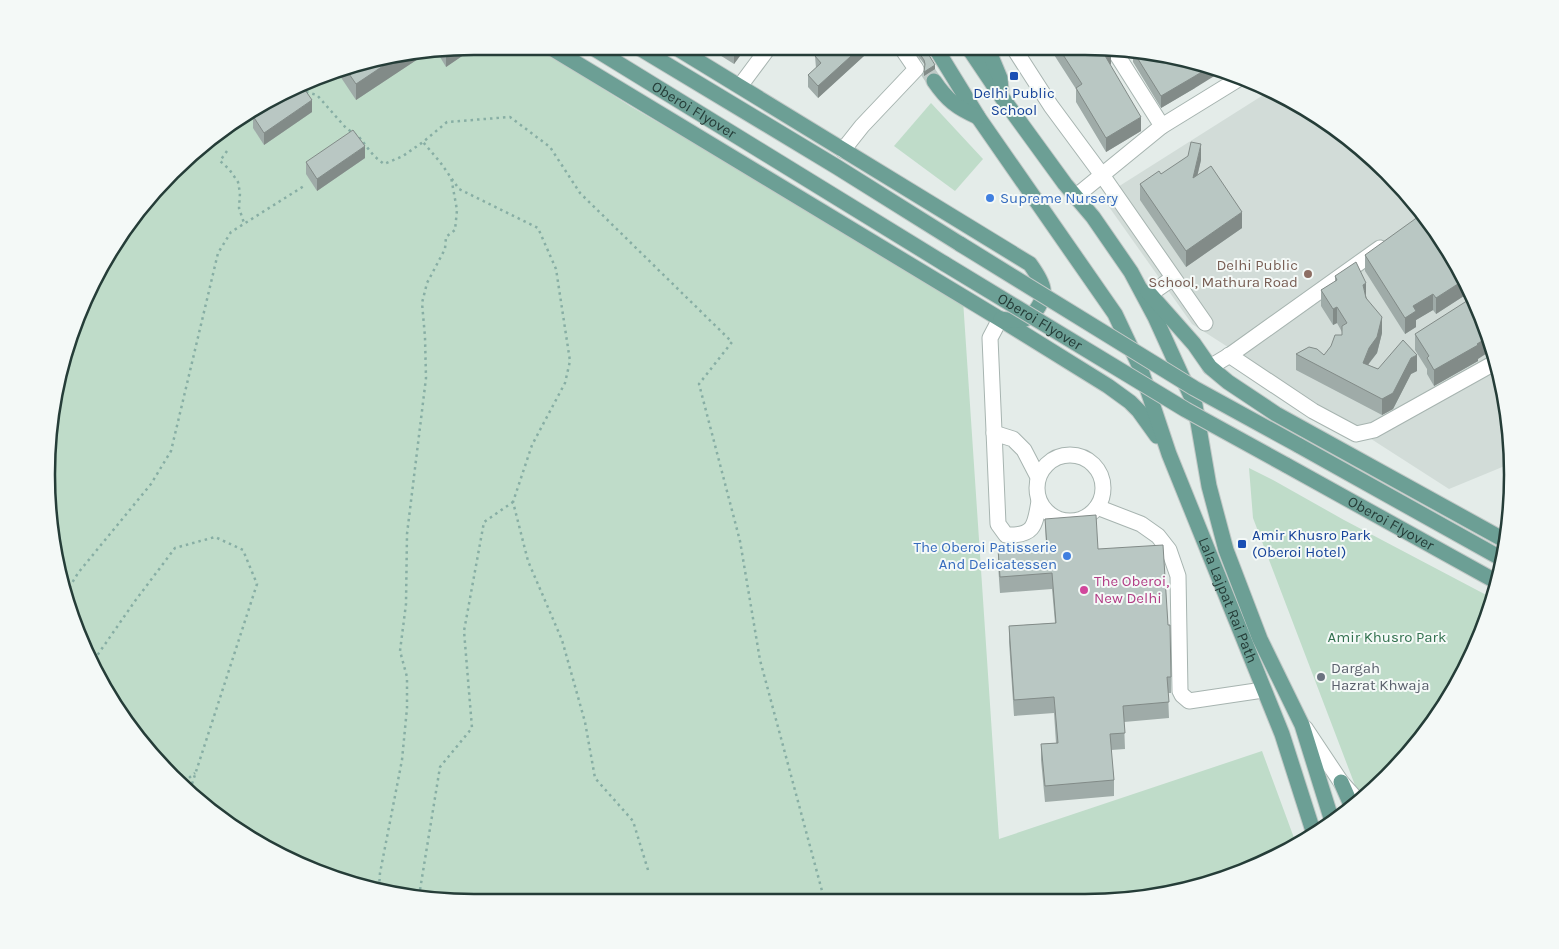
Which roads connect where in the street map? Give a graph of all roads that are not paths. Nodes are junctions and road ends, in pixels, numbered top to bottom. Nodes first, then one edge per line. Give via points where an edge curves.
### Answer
1 (563, 55) edge
2 (605, 55) edge
3 (651, 55) edge
4 (690, 55) edge
5 (763, 55) edge
6 (906, 55) edge
7 (940, 55) edge
8 (974, 55) edge
9 (990, 55) edge
10 (1018, 55) edge
11 (1123, 57) edge
12 (934, 81) tunnel mouth
13 (1233, 82) edge
14 (740, 86) junction
15 (1002, 96) junction
16 (978, 117) junction
17 (1162, 126) junction
18 (843, 150) junction
19 (1102, 176) junction
20 (1075, 197) junction
21 (1393, 240) edge
22 (1131, 272) junction
23 (1173, 278) junction
24 (1150, 294) junction
25 (1000, 319) junction
26 (1205, 323) dead end
27 (1229, 355) junction
28 (1490, 365) edge
29 (1210, 367) junction
30 (994, 432) junction
31 (1169, 454) junction
32 (1038, 477) junction
33 (1039, 501) junction
34 (1098, 507) junction
35 (1499, 537) edge
36 (1496, 556) edge
37 (1491, 579) edge
38 (1263, 690) junction
39 (1302, 725) junction
40 (1282, 734) junction
41 (1341, 782) junction
42 (1354, 796) edge
43 (1349, 800) edge
44 (1330, 814) edge
45 (1311, 827) edge
46 (1305, 831) edge

1 - 25 main road
2 - 37 main road, Oberoi Flyover, bridge via 1186,410
3 - 36 main road, Oberoi Flyover, bridge via 1194,388
4 - 14 main road
5 - 14 street
6 - 18 street via 916,69
7 - 16 main road, Lala Lajpat Rai Path
8 - 15 main road
9 - 15 main road via 1000,78
10 - 19 street
11 - 17 street
12 - 16 main road via 943,95 960,110
13 - 17 street
14 - 18 main road
15 - 20 main road
16 - 31 main road, Lala Lajpat Rai Path via 1115,314 1140,367
17 - 19 street
18 - 25 main road via 1030,264 1043,289 1036,312 1025,319
19 - 20 street
19 - 23 street
20 - 22 main road
21 - 27 street
22 - 24 main road
22 - 39 main road, Lala Lajpat Rai Path via 1195,405 1209,486 1226,550 1260,639
23 - 24 street
23 - 26 street
24 - 29 main road
25 - 30 street via 990,338
25 - 31 main road via 1130,402 1149,422
27 - 28 street via 1313,411 1356,434 1374,430
27 - 29 street
29 - 35 main road via 1276,414
30 - 32 street via 1013,439 1024,450
30 - 33 street via 998,524 1006,536 1019,536 1035,524
31 - 38 main road, Lala Lajpat Rai Path
32 - 33 street
32 - 34 street via 1043,467 1063,455 1085,458 1094,464 1102,479
33 - 34 street via 1042,508 1060,520 1081,520
34 - 38 street via 1141,524 1158,536 1169,550 1178,576 1182,696 1189,701
38 - 40 main road, Lala Lajpat Rai Path
39 - 41 street
39 - 44 main road, Lala Lajpat Rai Path
40 - 45 main road, Lala Lajpat Rai Path
40 - 46 main road via 1296,805
41 - 42 street
41 - 43 main road

